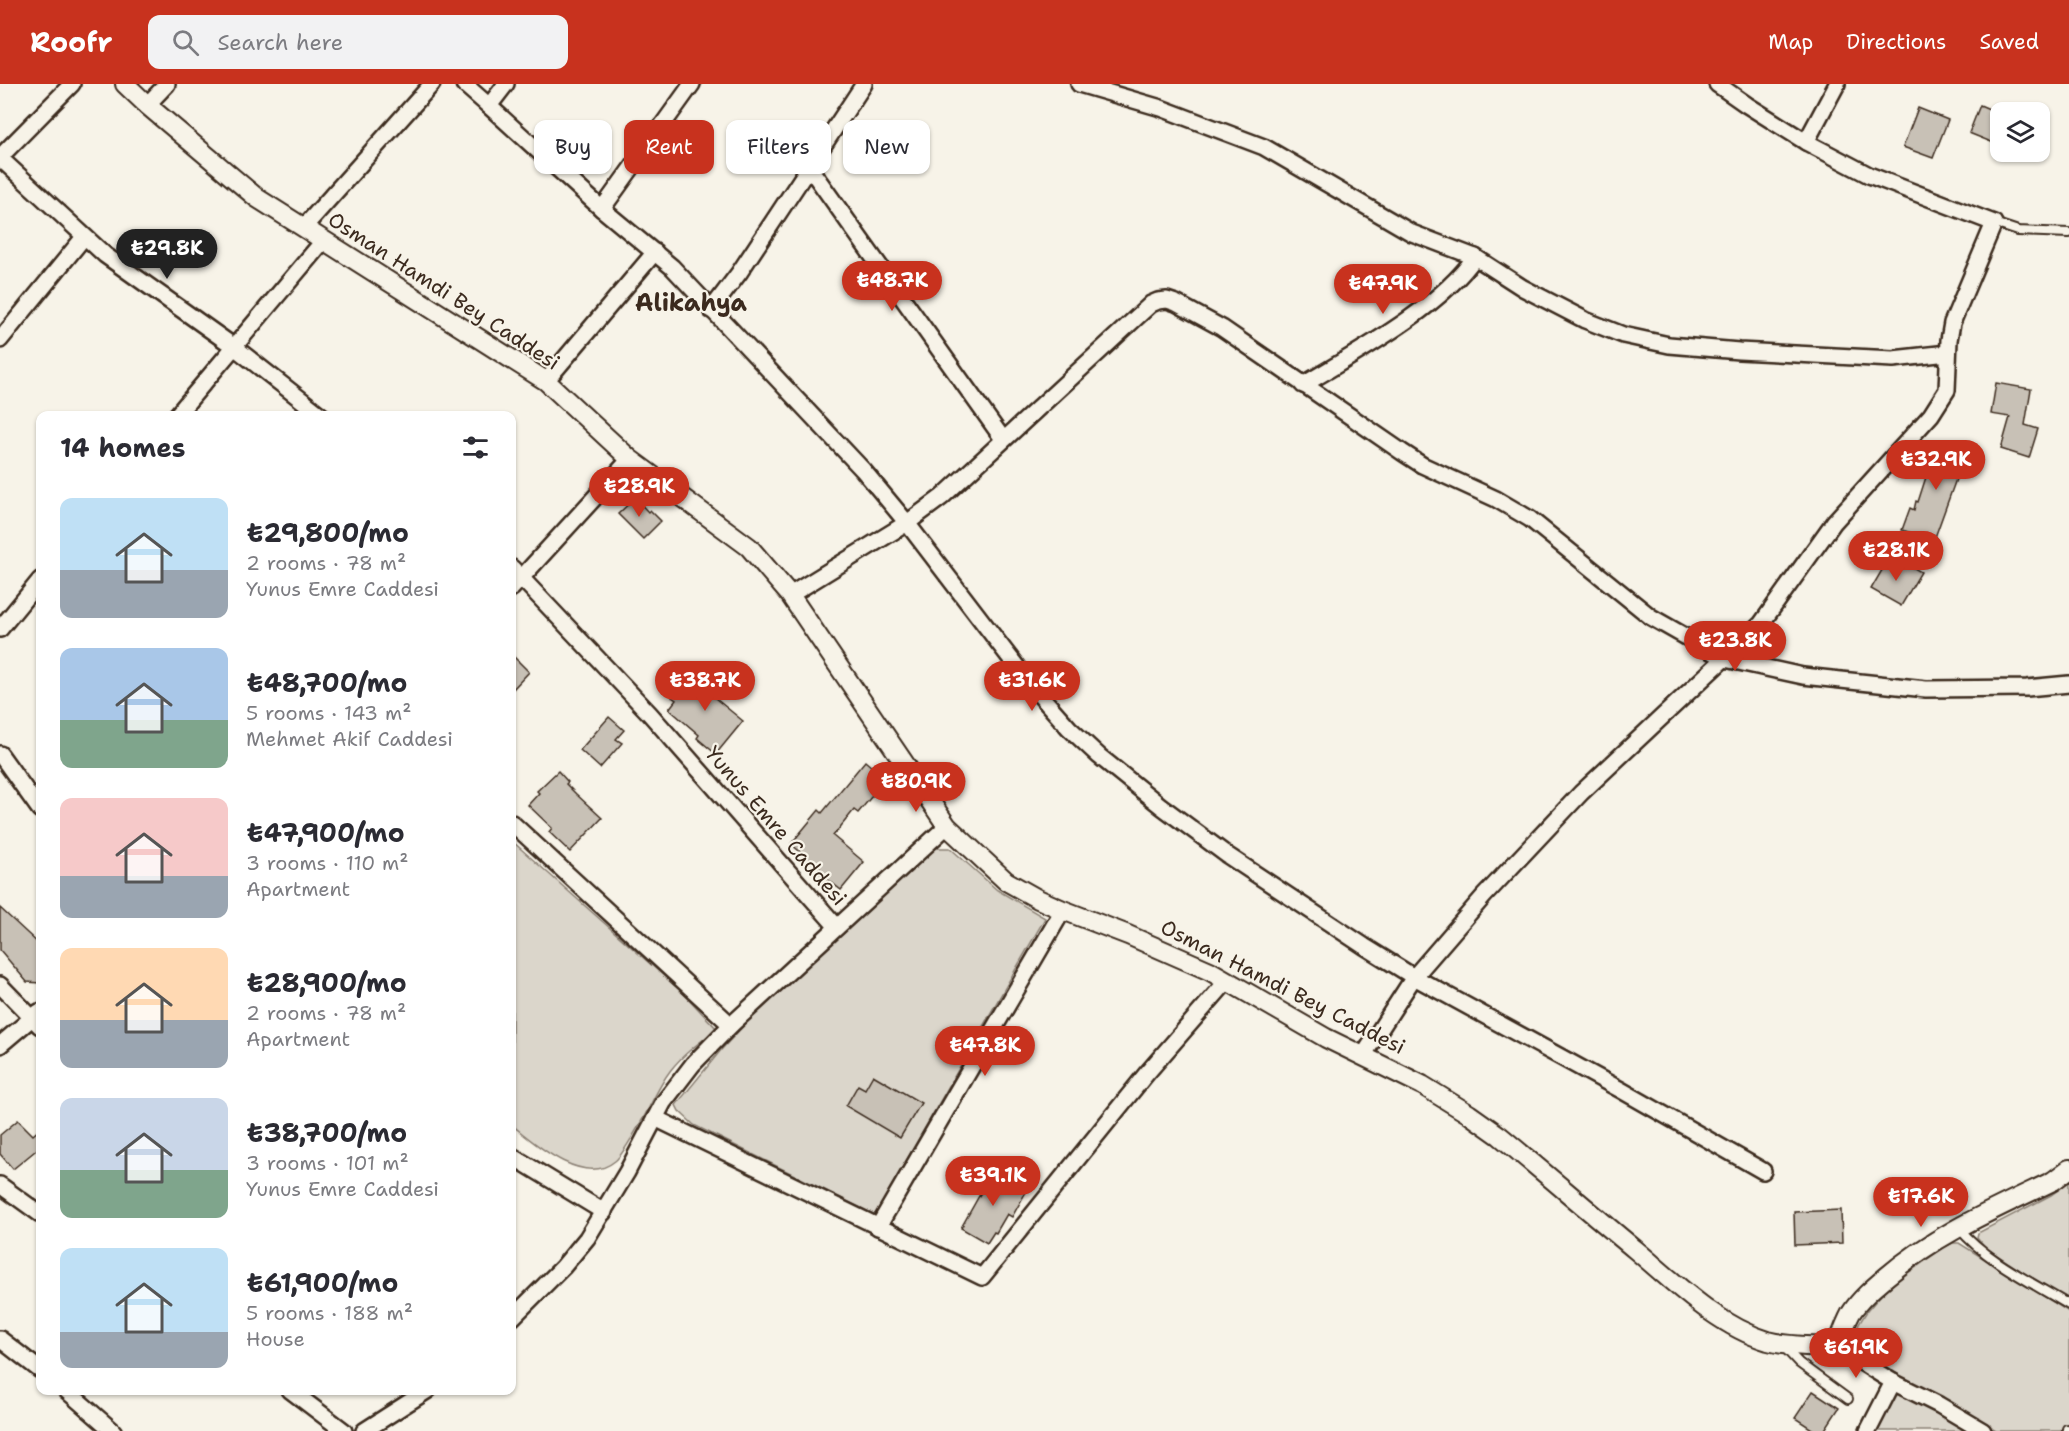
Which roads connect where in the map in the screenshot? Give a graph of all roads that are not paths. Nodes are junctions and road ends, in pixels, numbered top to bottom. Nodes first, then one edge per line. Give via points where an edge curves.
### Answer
1 (72, 84) edge
2 (125, 84) edge
3 (167, 84) edge
4 (432, 84) edge
5 (465, 84) edge
6 (506, 84) edge
7 (692, 84) edge
8 (864, 84) edge
9 (1078, 84) edge
10 (1717, 84) edge
11 (1837, 84) edge
12 (147, 105) junction
13 (489, 106) junction
14 (831, 134) edge
15 (1806, 142) junction
16 (0, 157) edge
17 (804, 174) edge
18 (814, 174) edge
19 (602, 209) junction
20 (1994, 223) junction
21 (304, 227) junction
22 (2069, 233) edge
23 (84, 237) junction
24 (324, 240) junction
25 (655, 252) junction
26 (1474, 257) junction
27 (711, 310) junction
28 (0, 340) edge
29 (233, 346) junction
30 (1948, 353) junction
31 (546, 381) junction
32 (1303, 385) junction
33 (180, 411) edge
34 (316, 411) edge
35 (1003, 439) junction
36 (630, 459) junction
37 (907, 524) junction
38 (516, 577) edge
39 (516, 579) edge
40 (36, 585) edge
41 (790, 595) junction
42 (0, 629) edge
43 (1725, 659) junction
44 (2069, 684) edge
45 (0, 754) edge
46 (36, 804) edge
47 (947, 826) junction
48 (516, 827) edge
49 (1063, 910) junction
50 (837, 927) junction
51 (1414, 977) junction
52 (1227, 981) junction
53 (0, 985) edge
54 (36, 1016) edge
55 (36, 1019) edge
56 (731, 1025) junction
57 (0, 1045) edge
58 (1363, 1056) junction
59 (655, 1118) junction
60 (516, 1158) edge
61 (2069, 1169) edge
62 (1763, 1171) dead end
63 (0, 1185) edge
64 (36, 1211) edge
65 (604, 1212) junction
66 (879, 1227) junction
67 (1958, 1227) junction
68 (2069, 1305) edge
69 (516, 1314) edge
70 (0, 1339) edge
71 (1781, 1344) junction
72 (1837, 1347) junction
73 (36, 1367) edge
74 (1893, 1382) junction
75 (72, 1395) edge
76 (297, 1395) edge
77 (420, 1395) edge
78 (1848, 1399) dead end
79 (113, 1431) edge
80 (344, 1431) edge
81 (364, 1431) edge
82 (1868, 1431) edge
83 (1983, 1431) edge

1 - 16 street
2 - 12 street, Osman Hamdi Bey Caddesi
3 - 12 street
4 - 21 street
5 - 13 street
6 - 13 street
7 - 19 street
8 - 14 street
9 - 26 street via 1161,108 1264,147 1412,233
10 - 15 street
11 - 15 street
12 - 21 street, Osman Hamdi Bey Caddesi via 257,198
13 - 19 street
15 - 20 street via 1869,175
16 - 23 street
17 - 27 street
18 - 35 street
19 - 25 street
20 - 22 lane via 2018,231
20 - 30 street via 1956,312
21 - 24 street, Osman Hamdi Bey Caddesi
23 - 28 street
23 - 29 street
24 - 29 street
24 - 31 street, Osman Hamdi Bey Caddesi
25 - 27 street
25 - 31 street
26 - 30 street via 1585,320 1623,335 1669,345 1893,359
26 - 32 street via 1456,280 1411,316
27 - 37 street via 863,470
29 - 33 street
29 - 34 street
30 - 43 street via 1947,390 1940,403 1834,522 1761,624
31 - 36 street, Osman Hamdi Bey Caddesi
32 - 35 street via 1190,309 1167,300 1158,301 1143,309
32 - 43 street via 1422,465 1522,514 1651,617
35 - 37 street
36 - 38 street
36 - 41 street, Osman Hamdi Bey Caddesi via 749,547
37 - 41 street
37 - 51 street via 1030,684 1099,756 1227,855
39 - 50 street, Yunus Emre Caddesi via 650,714
40 - 42 street
41 - 47 street, Osman Hamdi Bey Caddesi
43 - 44 street via 1803,676 1926,689
43 - 51 street via 1581,793
45 - 46 street
47 - 49 street, Osman Hamdi Bey Caddesi via 1006,881
47 - 50 street
48 - 56 street
49 - 52 street, Osman Hamdi Bey Caddesi via 1191,961
49 - 66 street
50 - 56 street
51 - 58 street
51 - 62 street
52 - 58 street, Osman Hamdi Bey Caddesi
52 - 66 street via 982,1277
53 - 54 street
55 - 57 street
56 - 59 street via 677,1082
58 - 71 street, Osman Hamdi Bey Caddesi via 1422,1085 1485,1125 1716,1314 1748,1333
59 - 65 street
59 - 66 street
60 - 65 street
61 - 67 street
63 - 64 street
65 - 69 street via 577,1252
67 - 68 lane via 1983,1252
67 - 72 street via 1926,1246 1871,1289 1850,1315
70 - 73 street
71 - 72 street, Osman Hamdi Bey Caddesi
71 - 78 lane via 1799,1363
72 - 74 street
74 - 82 street
74 - 83 street
75 - 79 street
76 - 80 street
77 - 81 street

